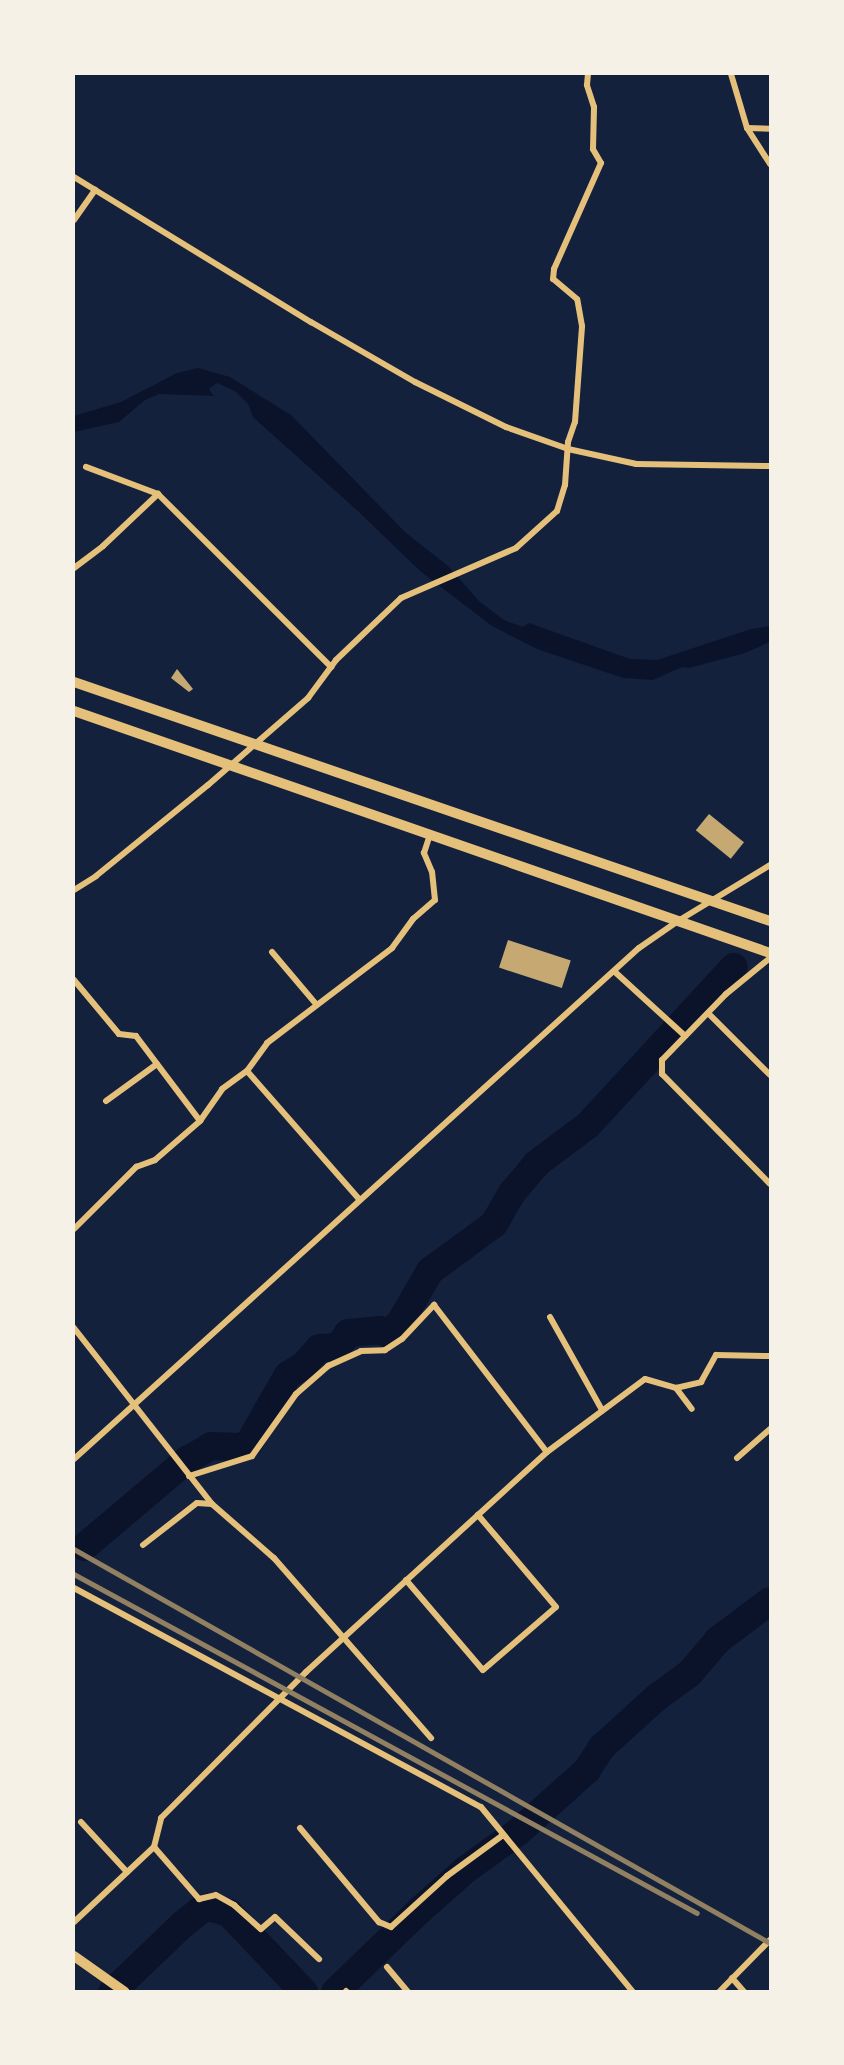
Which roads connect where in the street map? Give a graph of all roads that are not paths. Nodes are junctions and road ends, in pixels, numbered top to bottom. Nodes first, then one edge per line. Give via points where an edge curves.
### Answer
1 (588, 74) edge
2 (731, 74) edge
3 (747, 128) junction
4 (771, 129) edge
5 (771, 164) edge
6 (74, 177) edge
7 (95, 190) junction
8 (74, 220) edge
9 (568, 449) junction
10 (771, 466) edge
11 (86, 467) dead end
12 (158, 494) junction
13 (74, 568) edge
14 (331, 667) junction
15 (74, 682) edge
16 (74, 711) edge
17 (253, 744) junction
18 (229, 764) junction
19 (430, 835) junction
20 (771, 865) edge
21 (74, 890) edge
22 (713, 901) junction
23 (678, 921) junction
24 (771, 921) edge
25 (272, 952) dead end
26 (771, 956) edge
27 (615, 972) junction
28 (74, 980) edge
29 (316, 1004) junction
30 (708, 1013) junction
31 (682, 1034) junction
32 (157, 1064) junction
33 (247, 1071) junction
34 (771, 1075) edge
35 (107, 1101) dead end
36 (200, 1121) junction
37 (771, 1184) edge
38 (360, 1200) junction
39 (74, 1229) edge
40 (550, 1317) dead end
41 (74, 1328) edge
42 (771, 1356) edge
43 (676, 1388) junction
44 (134, 1407) junction
45 (692, 1409) dead end
46 (602, 1410) junction
47 (771, 1429) edge
48 (547, 1452) junction
49 (74, 1458) edge
50 (737, 1458) dead end
51 (187, 1473) junction
52 (212, 1504) junction
53 (478, 1515) junction
54 (143, 1545) dead end
55 (406, 1580) junction
56 (74, 1588) edge
57 (344, 1636) junction
58 (281, 1700) junction
59 (431, 1738) dead end
60 (81, 1822) dead end
61 (300, 1828) dead end
62 (503, 1835) junction
63 (154, 1847) junction
64 (127, 1872) junction
65 (74, 1922) edge
66 (771, 1940) edge
67 (74, 1956) edge
68 (319, 1959) dead end
69 (387, 1967) dead end
70 (732, 1978) junction
71 (125, 1992) edge
72 (408, 1992) edge
73 (633, 1992) edge
74 (719, 1992) edge
75 (744, 1992) edge

1 - 9 street via 594,107 593,149 601,163 553,279 571,292 581,309 575,422
2 - 3 street
3 - 4 street
3 - 5 street
6 - 7 street
7 - 8 street
7 - 9 street via 415,382 506,427
9 - 10 street via 636,464
9 - 14 street via 557,511 527,541 415,589 390,606
11 - 12 street
12 - 13 street
12 - 14 street
14 - 17 street via 307,698
15 - 17 highway
16 - 18 highway
17 - 18 street
17 - 22 highway
18 - 19 highway
18 - 21 street
19 - 23 highway
19 - 29 street via 424,853 435,900 413,919 392,948
20 - 22 street
22 - 23 street
22 - 24 highway
23 - 26 highway
23 - 27 street via 639,948
25 - 29 street
26 - 30 street
27 - 31 street
27 - 38 street
28 - 32 street via 119,1034 136,1036
29 - 33 street via 267,1043
30 - 31 street
30 - 34 street
31 - 37 street via 662,1060 662,1074
32 - 35 street
32 - 36 street
33 - 36 street via 222,1088
33 - 38 street
36 - 39 street via 155,1160 136,1167
38 - 44 street
40 - 46 street
41 - 44 street
42 - 43 street via 716,1355 701,1382
43 - 45 street
43 - 46 street via 645,1379
44 - 49 street
44 - 51 street
46 - 48 street
47 - 50 street
48 - 51 street via 435,1306 386,1350 361,1351 328,1366 296,1394 252,1456
48 - 53 street
51 - 52 street
52 - 54 street via 197,1503
52 - 57 street via 274,1558
53 - 55 street
53 - 55 street via 556,1607 483,1670
55 - 57 street
56 - 58 street
57 - 58 street
57 - 59 street
58 - 62 street via 481,1807
58 - 63 street via 161,1818
60 - 64 street
61 - 62 street via 379,1922 391,1927 447,1876
62 - 73 street
63 - 64 street
63 - 68 street via 199,1899 216,1895 261,1929 275,1917
64 - 65 street
66 - 70 street
67 - 71 main road
69 - 72 street
70 - 74 street
70 - 75 street

